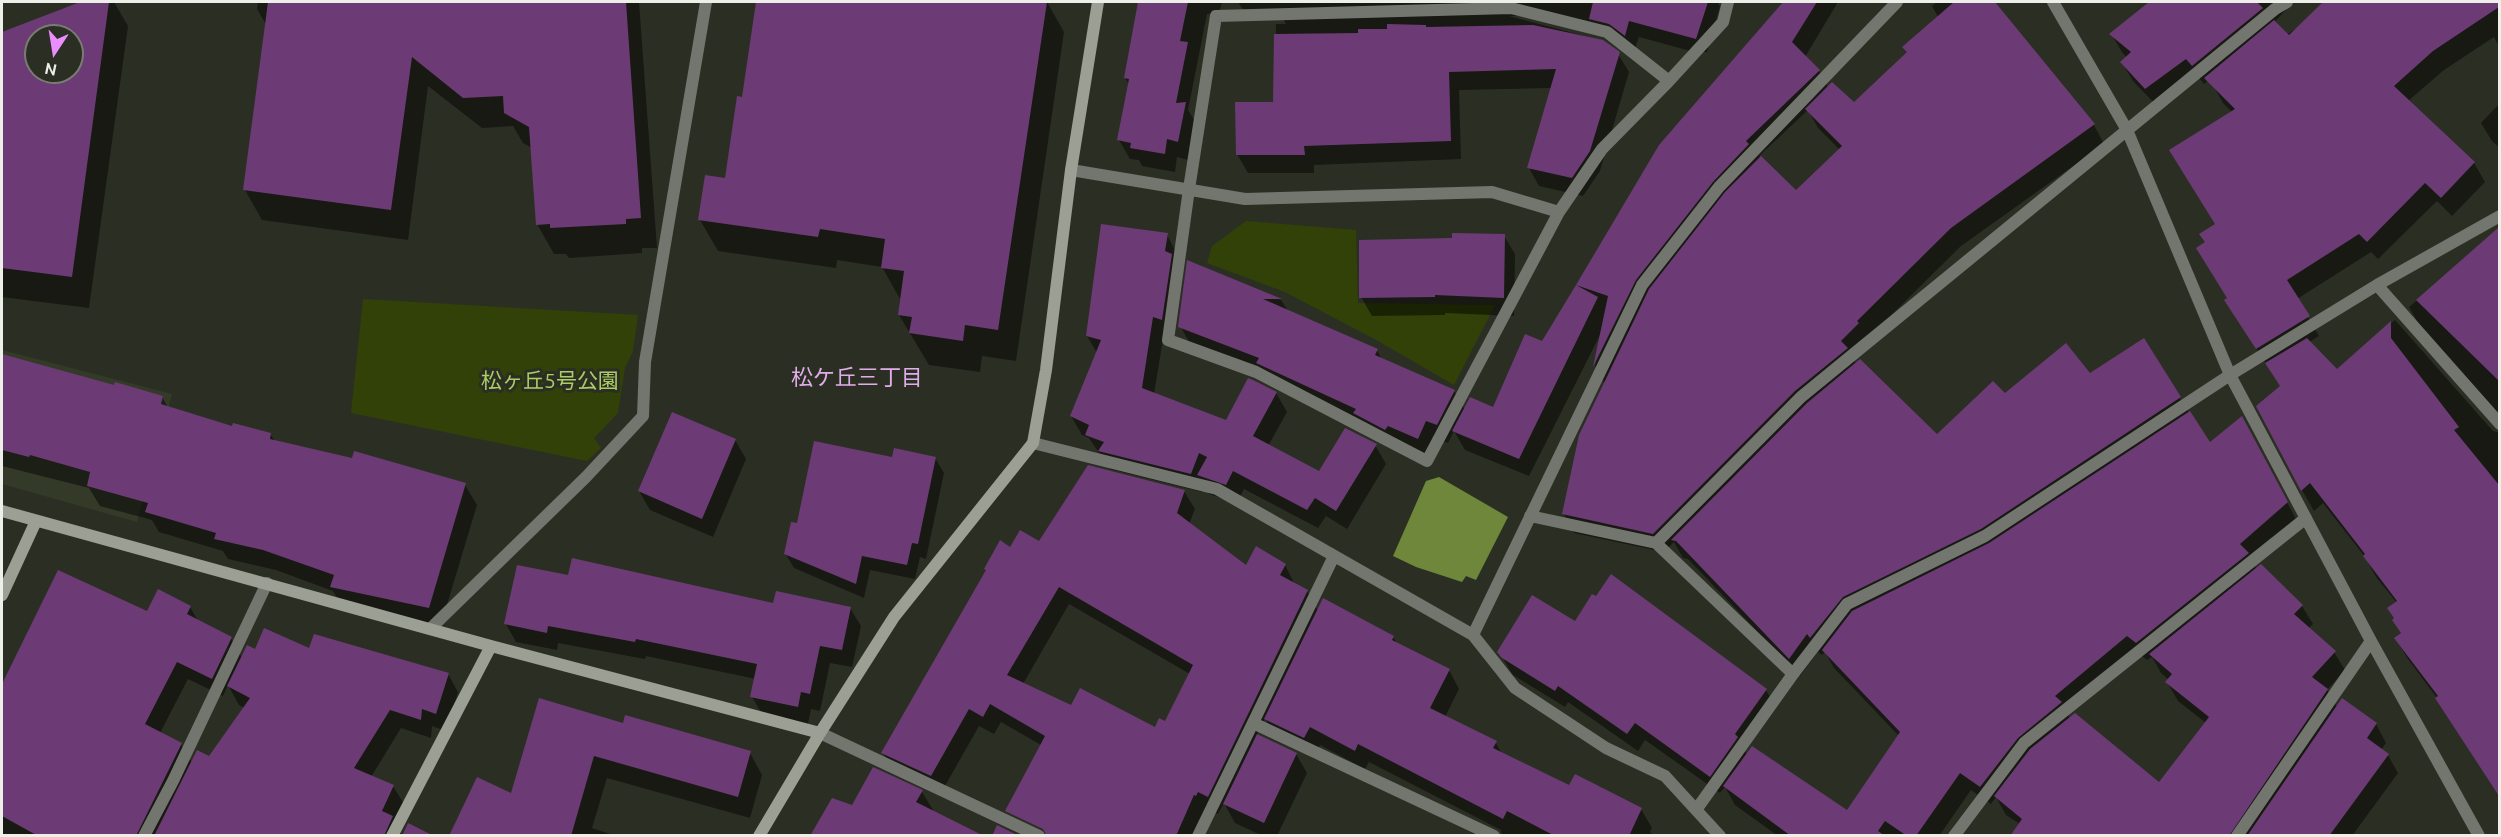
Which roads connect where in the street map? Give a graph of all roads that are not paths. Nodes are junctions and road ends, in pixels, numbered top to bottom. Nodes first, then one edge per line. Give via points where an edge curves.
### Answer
1 (706, 2) edge
2 (1098, 2) edge
3 (1728, 2) edge
4 (1897, 2) edge
5 (2053, 2) edge
6 (2287, 2) edge
7 (1669, 81) junction
8 (2127, 130) junction
9 (1071, 170) junction
10 (1189, 189) junction
11 (1559, 212) junction
12 (2499, 216) edge
13 (2377, 285) junction
14 (2230, 375) junction
15 (2499, 424) edge
16 (1032, 443) junction
17 (2, 511) edge
18 (1530, 516) junction
19 (2306, 518) junction
20 (36, 521) junction
21 (1656, 543) junction
22 (1334, 556) junction
23 (267, 583) junction
24 (2, 595) edge
25 (431, 628) junction
26 (1473, 635) junction
27 (2371, 641) junction
28 (491, 646) junction
29 (1793, 674) junction
30 (1253, 723) junction
31 (820, 733) junction
32 (1696, 810) junction
33 (1017, 831) edge
34 (144, 836) edge
35 (392, 836) edge
36 (759, 836) edge
37 (1039, 836) edge
38 (1198, 836) edge
39 (1494, 836) edge
40 (1720, 836) edge
41 (1954, 836) edge
42 (2236, 836) edge
43 (2479, 836) edge

1 - 25 street via 645,362 643,416
2 - 9 street
3 - 7 street via 1723,22
4 - 18 street via 1719,187 1642,285
5 - 8 street
6 - 8 street
7 - 10 street via 1607,32 1511,8 1216,16
7 - 11 street via 1602,149
8 - 14 street
8 - 21 street via 1801,397
9 - 10 street
9 - 16 street via 1046,370
10 - 11 street via 1245,199 1492,192
10 - 11 street via 1168,340 1256,372 1427,461
12 - 13 street
13 - 14 street
13 - 15 street
14 - 19 street
14 - 29 street via 1985,536 1847,604
16 - 22 street via 1217,489
16 - 31 street via 894,617
17 - 20 street
18 - 21 street
18 - 26 street
19 - 27 street
19 - 41 street via 2024,743
20 - 23 street
20 - 24 street
21 - 29 street
22 - 26 street
22 - 30 street
23 - 25 street
23 - 34 street
25 - 28 street
26 - 32 street via 1515,688 1606,748 1665,776
27 - 42 street
27 - 43 street
28 - 31 street
28 - 35 street
29 - 32 street
30 - 38 street
30 - 39 street
31 - 33 street
31 - 36 street
32 - 40 street
33 - 37 street

